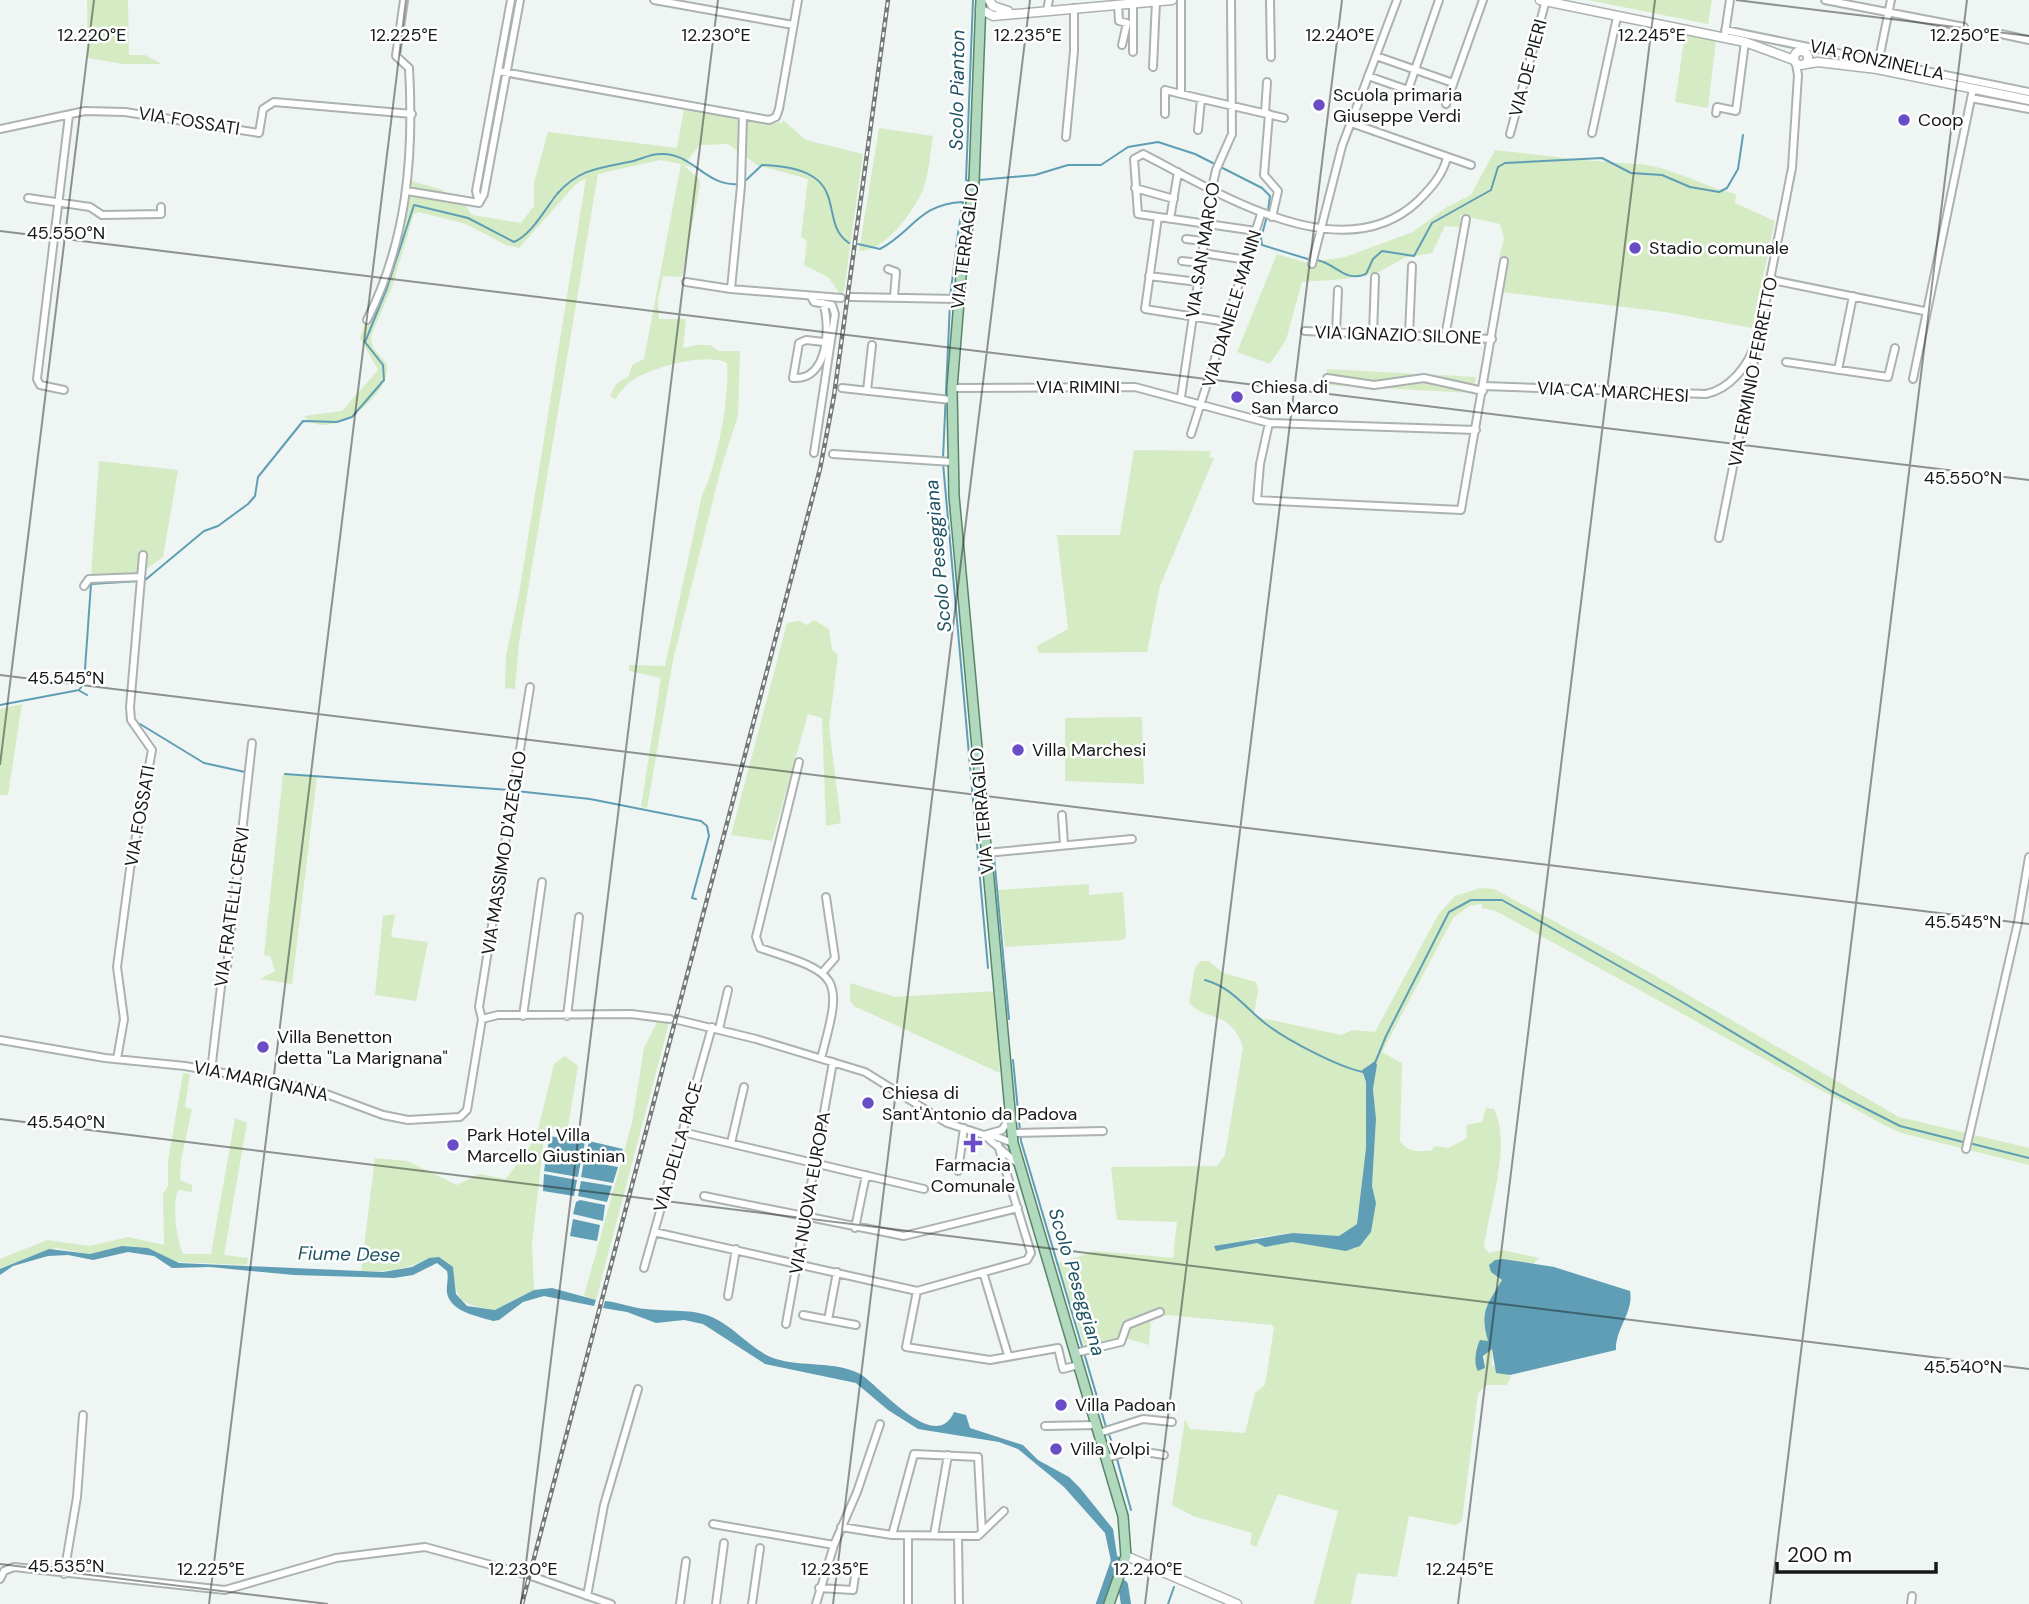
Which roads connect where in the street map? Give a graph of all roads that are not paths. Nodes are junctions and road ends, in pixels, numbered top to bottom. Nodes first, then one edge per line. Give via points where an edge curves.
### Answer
1 (404, 0) edge
2 (511, 0) edge
3 (520, 0) edge
4 (654, 0) edge
5 (798, 0) edge
6 (1049, 0) edge
7 (1172, 0) edge
8 (1181, 0) edge
9 (1231, 0) edge
10 (1270, 0) edge
11 (1397, 0) edge
12 (1439, 0) edge
13 (1483, 0) edge
14 (1544, 0) edge
15 (1730, 0) edge
16 (1825, 0) edge
17 (1891, 0) edge
18 (1153, 1) edge
19 (991, 3) edge
20 (1133, 3) junction
21 (980, 4) edge
22 (1118, 4) junction
23 (1074, 8) junction
24 (1046, 10) junction
25 (1015, 12) junction
26 (1889, 14) junction
27 (993, 16) junction
28 (1617, 17) junction
29 (793, 24) junction
30 (1964, 27) dead end
31 (1725, 34) junction
32 (2001, 34) dead end
33 (979, 35) junction
34 (2029, 40) edge
35 (1745, 42) junction
36 (1122, 45) dead end
37 (1133, 52) dead end
38 (1376, 56) junction
39 (1271, 57) dead end
40 (1801, 60) junction
41 (1878, 65) junction
42 (1153, 67) dead end
43 (1415, 69) junction
44 (498, 71) junction
45 (506, 73) junction
46 (1368, 76) junction
47 (1267, 82) dead end
48 (1453, 83) junction
49 (2029, 92) edge
50 (1973, 93) junction
51 (1181, 94) junction
52 (1201, 99) junction
53 (2029, 100) edge
54 (1446, 104) dead end
55 (1234, 106) junction
56 (2029, 109) edge
57 (1716, 113) dead end
58 (412, 114) junction
59 (1165, 114) dead end
60 (1267, 114) junction
61 (69, 115) junction
62 (743, 115) junction
63 (1284, 118) dead end
64 (1351, 122) junction
65 (0, 129) edge
66 (1198, 130) dead end
67 (1592, 133) dead end
68 (1510, 134) dead end
69 (1066, 137) dead end
70 (1447, 158) junction
71 (1471, 165) dead end
72 (1178, 172) junction
73 (1135, 188) junction
74 (1212, 188) junction
75 (407, 191) junction
76 (28, 198) dead end
77 (1174, 199) junction
78 (59, 201) junction
79 (479, 202) junction
80 (161, 207) dead end
81 (1266, 215) junction
82 (1158, 217) junction
83 (1170, 219) junction
84 (1466, 219) dead end
85 (1206, 223) junction
86 (1321, 230) junction
87 (1256, 231) junction
88 (1186, 239) dead end
89 (1203, 241) junction
90 (1202, 253) junction
91 (1247, 260) junction
92 (1182, 261) dead end
93 (1504, 261) dead end
94 (1200, 263) junction
95 (1312, 264) dead end
96 (1412, 266) dead end
97 (888, 269) dead end
98 (1149, 276) junction
99 (1376, 276) dead end
100 (1772, 280) junction
101 (686, 282) dead end
102 (1198, 282) junction
103 (731, 289) junction
104 (1339, 289) dead end
105 (1853, 296) junction
106 (811, 297) junction
107 (851, 297) dead end
108 (894, 297) junction
109 (841, 298) dead end
110 (952, 298) junction
111 (823, 303) junction
112 (1924, 311) dead end
113 (1193, 316) junction
114 (366, 320) dead end
115 (1227, 322) junction
116 (1305, 331) dead end
117 (1336, 332) junction
118 (1373, 334) junction
119 (1409, 335) junction
120 (1446, 337) junction
121 (1492, 339) junction
122 (1757, 339) junction
123 (824, 342) junction
124 (872, 345) dead end
125 (1895, 348) dead end
126 (1786, 362) dead end
127 (1838, 370) junction
128 (1326, 378) dead end
129 (1913, 379) dead end
130 (842, 388) dead end
131 (952, 388) junction
132 (1483, 388) junction
133 (64, 390) dead end
134 (867, 391) junction
135 (1181, 397) junction
136 (946, 399) junction
137 (1202, 404) junction
138 (1265, 422) junction
139 (1476, 430) junction
140 (1191, 434) dead end
141 (814, 453) dead end
142 (833, 454) dead end
143 (947, 462) junction
144 (1719, 538) dead end
145 (143, 555) dead end
146 (140, 580) junction
147 (84, 586) dead end
148 (530, 687) dead end
149 (252, 743) dead end
150 (799, 762) dead end
151 (1062, 816) dead end
152 (1132, 839) dead end
153 (1064, 844) junction
154 (986, 853) junction
155 (2029, 857) edge
156 (542, 882) dead end
157 (826, 897) dead end
158 (579, 917) dead end
159 (822, 973) junction
160 (728, 990) dead end
161 (523, 1016) junction
162 (566, 1016) junction
163 (482, 1018) junction
164 (670, 1018) dead end
165 (678, 1020) dead end
166 (714, 1029) junction
167 (0, 1040) edge
168 (821, 1058) junction
169 (117, 1059) junction
170 (833, 1062) junction
171 (211, 1071) junction
172 (744, 1087) dead end
173 (1010, 1118) junction
174 (964, 1128) junction
175 (1102, 1131) dead end
176 (682, 1132) junction
177 (987, 1135) junction
178 (1016, 1135) junction
179 (731, 1143) junction
180 (998, 1145) junction
181 (1966, 1149) dead end
182 (815, 1162) junction
183 (1016, 1162) junction
184 (958, 1171) dead end
185 (866, 1175) junction
186 (924, 1189) dead end
187 (704, 1196) dead end
188 (1018, 1208) junction
189 (805, 1219) junction
190 (855, 1228) junction
191 (654, 1232) junction
192 (736, 1249) junction
193 (797, 1262) junction
194 (644, 1268) dead end
195 (837, 1272) junction
196 (983, 1272) junction
197 (918, 1291) junction
198 (728, 1296) dead end
199 (1160, 1312) dead end
200 (803, 1315) dead end
201 (828, 1320) junction
202 (786, 1324) dead end
203 (856, 1325) dead end
204 (1080, 1352) junction
205 (1008, 1355) junction
206 (1076, 1366) junction
207 (638, 1389) dead end
208 (83, 1415) dead end
209 (1172, 1422) dead end
210 (880, 1424) dead end
211 (1045, 1426) dead end
212 (1103, 1430) junction
213 (948, 1455) junction
214 (1164, 1455) dead end
215 (1113, 1456) junction
216 (1004, 1511) dead end
217 (713, 1524) dead end
218 (841, 1527) junction
219 (982, 1532) junction
220 (892, 1535) junction
221 (934, 1535) junction
222 (908, 1536) junction
223 (958, 1536) junction
224 (724, 1543) dead end
225 (834, 1545) junction
226 (760, 1548) dead end
227 (1126, 1556) junction
228 (686, 1560) dead end
229 (856, 1569) dead end
230 (64, 1574) junction
231 (0, 1579) edge
232 (819, 1588) junction
233 (587, 1595) junction
234 (1912, 1596) dead end
235 (611, 1604) edge
236 (680, 1604) edge
237 (716, 1604) edge
238 (752, 1604) edge
239 (816, 1604) edge
240 (908, 1604) edge
241 (959, 1604) edge
242 (1109, 1604) edge
243 (1237, 1604) edge
244 (1911, 1604) edge

1 - 58 street via 396,56 409,68
2 - 44 street
3 - 45 street
4 - 29 street
5 - 29 street
6 - 24 street
7 - 18 street
8 - 51 street
9 - 55 street, VIA SAN MARCO
10 - 39 street
11 - 38 street
12 - 43 street
13 - 48 street
14 - 28 street, VIA RONZINELLA
14 - 68 street, VIA DE PIERI
15 - 31 street
16 - 26 street
17 - 26 street
18 - 20 street
18 - 42 street
19 - 21 street
19 - 25 street
20 - 22 street
20 - 37 street
21 - 27 street
21 - 33 main road, VIA TERRAGLIO
22 - 23 street
22 - 36 street via 1119,21 1127,23
23 - 24 street
23 - 69 street
24 - 25 street
25 - 27 street
26 - 30 street
26 - 41 street
27 - 33 street
28 - 31 street, VIA RONZINELLA
28 - 67 street
29 - 62 street via 776,117
31 - 35 street, VIA RONZINELLA
31 - 41 street, VIA RONZINELLA
32 - 34 street
33 - 110 main road, VIA TERRAGLIO via 974,182
35 - 40 street, VIA RONZINELLA
35 - 57 street via 1735,111 1717,107
38 - 43 street
38 - 46 street
40 - 41 street, VIA RONZINELLA
40 - 100 street, VIA ERMINIO FERRETTO via 1792,167
41 - 49 street, VIA RONZINELLA
41 - 50 street, VIA RONZINELLA
43 - 46 street via 1408,90
43 - 48 street
44 - 45 street
44 - 79 street via 477,191
45 - 62 street
45 - 79 street
46 - 64 street
47 - 60 street
48 - 54 street
50 - 53 street, VIA RONZINELLA
50 - 56 street
50 - 129 street
51 - 52 street
51 - 59 street via 1165,90
52 - 55 street
52 - 66 street
55 - 60 street
55 - 74 street, VIA SAN MARCO via 1232,134
58 - 61 street, VIA FOSSATI via 274,102 263,109 259,133 125,111
58 - 75 street
60 - 63 street
60 - 81 street via 1264,175 1278,191
61 - 65 street, VIA FOSSATI
61 - 78 street
62 - 103 street
64 - 70 street
64 - 86 street
70 - 71 street
70 - 86 street via 1435,183 1396,219 1334,232
72 - 73 street via 1139,154 1134,159
72 - 74 street
72 - 77 street
73 - 77 street
73 - 82 street via 1138,214
74 - 81 street
74 - 85 street, VIA SAN MARCO
75 - 79 street
75 - 114 street via 394,252
76 - 78 street
77 - 83 street
78 - 80 street via 90,207 102,215 160,214
78 - 133 street via 37,379 40,386
81 - 86 street
81 - 87 street, VIA DANIELE MANIN
82 - 83 street
82 - 98 street
83 - 85 street
84 - 120 street
85 - 87 street
85 - 89 street, VIA SAN MARCO
86 - 95 street
87 - 91 street, VIA DANIELE MANIN
88 - 89 street
89 - 90 street, VIA SAN MARCO
90 - 91 street
90 - 94 street, VIA SAN MARCO
91 - 115 street, VIA DANIELE MANIN
92 - 94 street
93 - 121 street
94 - 102 street, VIA SAN MARCO
96 - 119 street
97 - 108 street via 896,272
98 - 102 street
98 - 113 street via 1145,309
99 - 118 street
100 - 105 street
100 - 122 street, VIA ERMINIO FERRETTO
101 - 103 street
102 - 113 street, VIA SAN MARCO
103 - 106 street
104 - 117 street
105 - 112 street
105 - 127 street
106 - 109 street
106 - 111 street
107 - 108 street
108 - 110 street
110 - 131 main road, VIA TERRAGLIO
111 - 123 street via 828,318
111 - 141 street via 832,305 835,314
113 - 115 street
113 - 135 street, VIA SAN MARCO
115 - 137 street, VIA DANIELE MANIN
116 - 117 street, VIA IGNAZIO SILONE
117 - 118 street, VIA IGNAZIO SILONE
118 - 119 street, VIA IGNAZIO SILONE
119 - 120 street, VIA IGNAZIO SILONE
120 - 121 street, VIA IGNAZIO SILONE
121 - 132 street
122 - 132 street, VIA CA' MARCHESI via 1747,363 1729,383 1706,394
122 - 144 street, VIA ERMINIO FERRETTO
123 - 123 street via 815,371 793,378 799,343
124 - 134 street
125 - 127 street via 1888,377
126 - 127 street
128 - 132 street, VIA CA' MARCHESI via 1374,386 1424,378
130 - 134 street
131 - 135 street, VIA RIMINI via 1135,387
131 - 136 main road, VIA TERRAGLIO
132 - 139 street
134 - 136 street
135 - 137 street, VIA RIMINI
136 - 143 main road, VIA TERRAGLIO
137 - 138 street, VIA RIMINI
137 - 140 street
138 - 139 street, VIA RIMINI
138 - 139 street via 1257,500 1461,510
142 - 143 street
143 - 154 main road, VIA TERRAGLIO
145 - 146 street, VIA FOSSATI
146 - 147 street via 89,579
146 - 169 street, VIA FOSSATI via 130,707 131,720 152,750 117,967 124,1019
148 - 163 street, VIA MASSIMO D'AZEGLIO via 479,1007
149 - 171 street, VIA FRATELLI CERVI
150 - 159 street via 756,937 760,948 797,959
151 - 153 street
152 - 153 street
153 - 154 street
154 - 173 main road, VIA TERRAGLIO
155 - 181 street
156 - 161 street
157 - 159 street via 835,958
158 - 162 street
159 - 168 street via 831,984 835,1005
160 - 166 street
161 - 162 street
161 - 163 street
162 - 164 street
163 - 171 street, VIA MARIGNANA via 470,1104 460,1117 427,1120 383,1115 313,1089
165 - 166 street
166 - 168 street
166 - 176 street, VIA DELLA PACE
167 - 169 street, VIA MARIGNANA
168 - 170 street
169 - 171 street, VIA MARIGNANA
170 - 174 street via 865,1072 947,1123
170 - 182 street, VIA NUOVA EUROPA
172 - 179 street
173 - 177 street via 1002,1130
173 - 178 main road, VIA TERRAGLIO
174 - 177 street
174 - 184 street
175 - 178 street
176 - 179 street
176 - 191 street, VIA DELLA PACE
177 - 178 street
177 - 180 street
178 - 180 street via 1008,1146
178 - 183 main road, VIA TERRAGLIO
179 - 182 street
180 - 183 street
180 - 188 street
182 - 185 street
182 - 189 street, VIA NUOVA EUROPA
183 - 204 main road, VIA TERRAGLIO
185 - 186 street
185 - 190 street
187 - 189 street
188 - 190 street via 913,1235
188 - 196 street via 1031,1253 1027,1260
189 - 190 street
189 - 193 street, VIA NUOVA EUROPA
191 - 192 street
191 - 194 street, VIA DELLA PACE
192 - 193 street
192 - 198 street
193 - 195 street
193 - 202 street, VIA NUOVA EUROPA
195 - 197 street
195 - 201 street
196 - 197 street
196 - 205 street
197 - 205 street via 906,1347 990,1360
199 - 204 street via 1127,1325 1121,1342
200 - 201 street
201 - 203 street
204 - 206 main road, VIA TERRAGLIO
205 - 206 street via 1058,1348 1063,1370
206 - 212 main road, VIA TERRAGLIO
207 - 233 street via 604,1505
208 - 230 street via 77,1497
209 - 212 street via 1143,1419
210 - 218 street
211 - 212 street
212 - 215 main road, VIA TERRAGLIO
213 - 219 street via 978,1457
213 - 220 street via 914,1454
213 - 221 street
214 - 215 street via 1133,1450
215 - 227 main road, VIA TERRAGLIO
216 - 219 street
217 - 225 street
218 - 220 street
218 - 225 street
219 - 223 street
220 - 222 street
221 - 222 street
221 - 223 street
222 - 240 street
223 - 241 street
224 - 237 street
225 - 232 street
226 - 238 street
227 - 242 main road, VIA TERRAGLIO
227 - 243 street
228 - 236 street
229 - 232 street via 853,1590
230 - 231 street via 14,1567 6,1569
230 - 233 street via 225,1590 331,1560 425,1547
232 - 239 street
233 - 235 street
234 - 244 street

